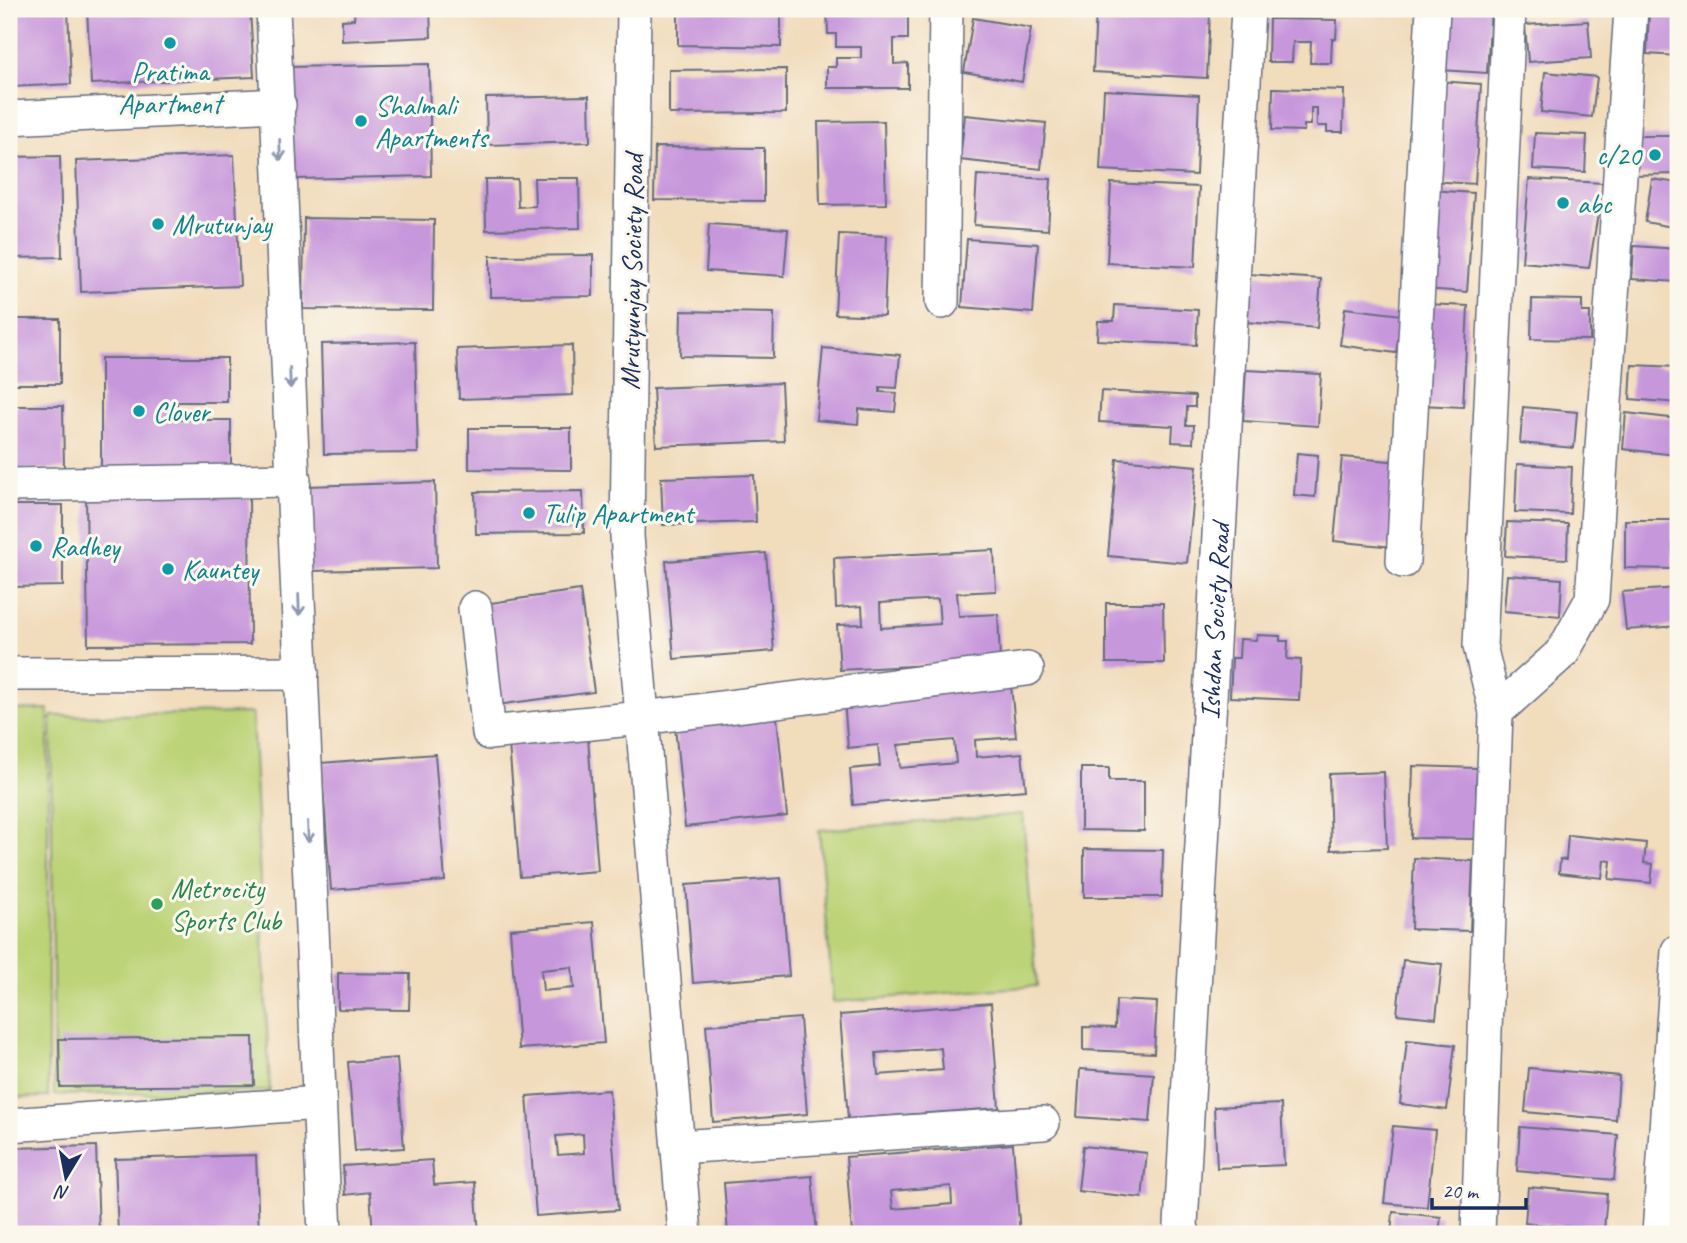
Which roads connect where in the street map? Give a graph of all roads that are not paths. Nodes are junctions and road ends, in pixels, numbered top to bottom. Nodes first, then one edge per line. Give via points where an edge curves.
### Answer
1 (273, 9) edge
2 (634, 9) edge
3 (946, 9) edge
4 (1248, 9) edge
5 (1433, 9) edge
6 (1508, 9) edge
7 (1631, 9) edge
8 (279, 105) junction
9 (9, 118) edge
10 (942, 302) dead end
11 (294, 480) junction
12 (9, 485) edge
13 (1403, 561) dead end
14 (475, 608) dead end
15 (1027, 669) dead end
16 (302, 673) junction
17 (9, 674) edge
18 (1496, 712) junction
19 (642, 718) junction
20 (1678, 951) edge
21 (1674, 1080) edge
22 (319, 1103) junction
23 (1043, 1123) dead end
24 (9, 1125) edge
25 (678, 1147) junction
26 (325, 1234) edge
27 (685, 1234) edge
28 (1183, 1234) edge
29 (1478, 1234) edge
30 (1659, 1234) edge

1 - 8 street
2 - 19 street, Mrutyunjay Society Road via 628,536
3 - 10 street
4 - 28 street, Ishdan Society Road
5 - 13 street
6 - 18 street via 1480,646
7 - 18 street via 1592,599 1563,652
8 - 9 street
8 -> 11 street
11 - 12 street
11 -> 16 street
14 - 19 street via 489,733
15 - 19 street
16 - 17 street
16 -> 22 street
18 - 29 street
19 - 25 street, Mrutyunjay Society Road
20 - 21 street
21 - 30 street
22 - 24 street
22 - 26 street
23 - 25 street
25 - 27 street, Mrutyunjay Society Road

